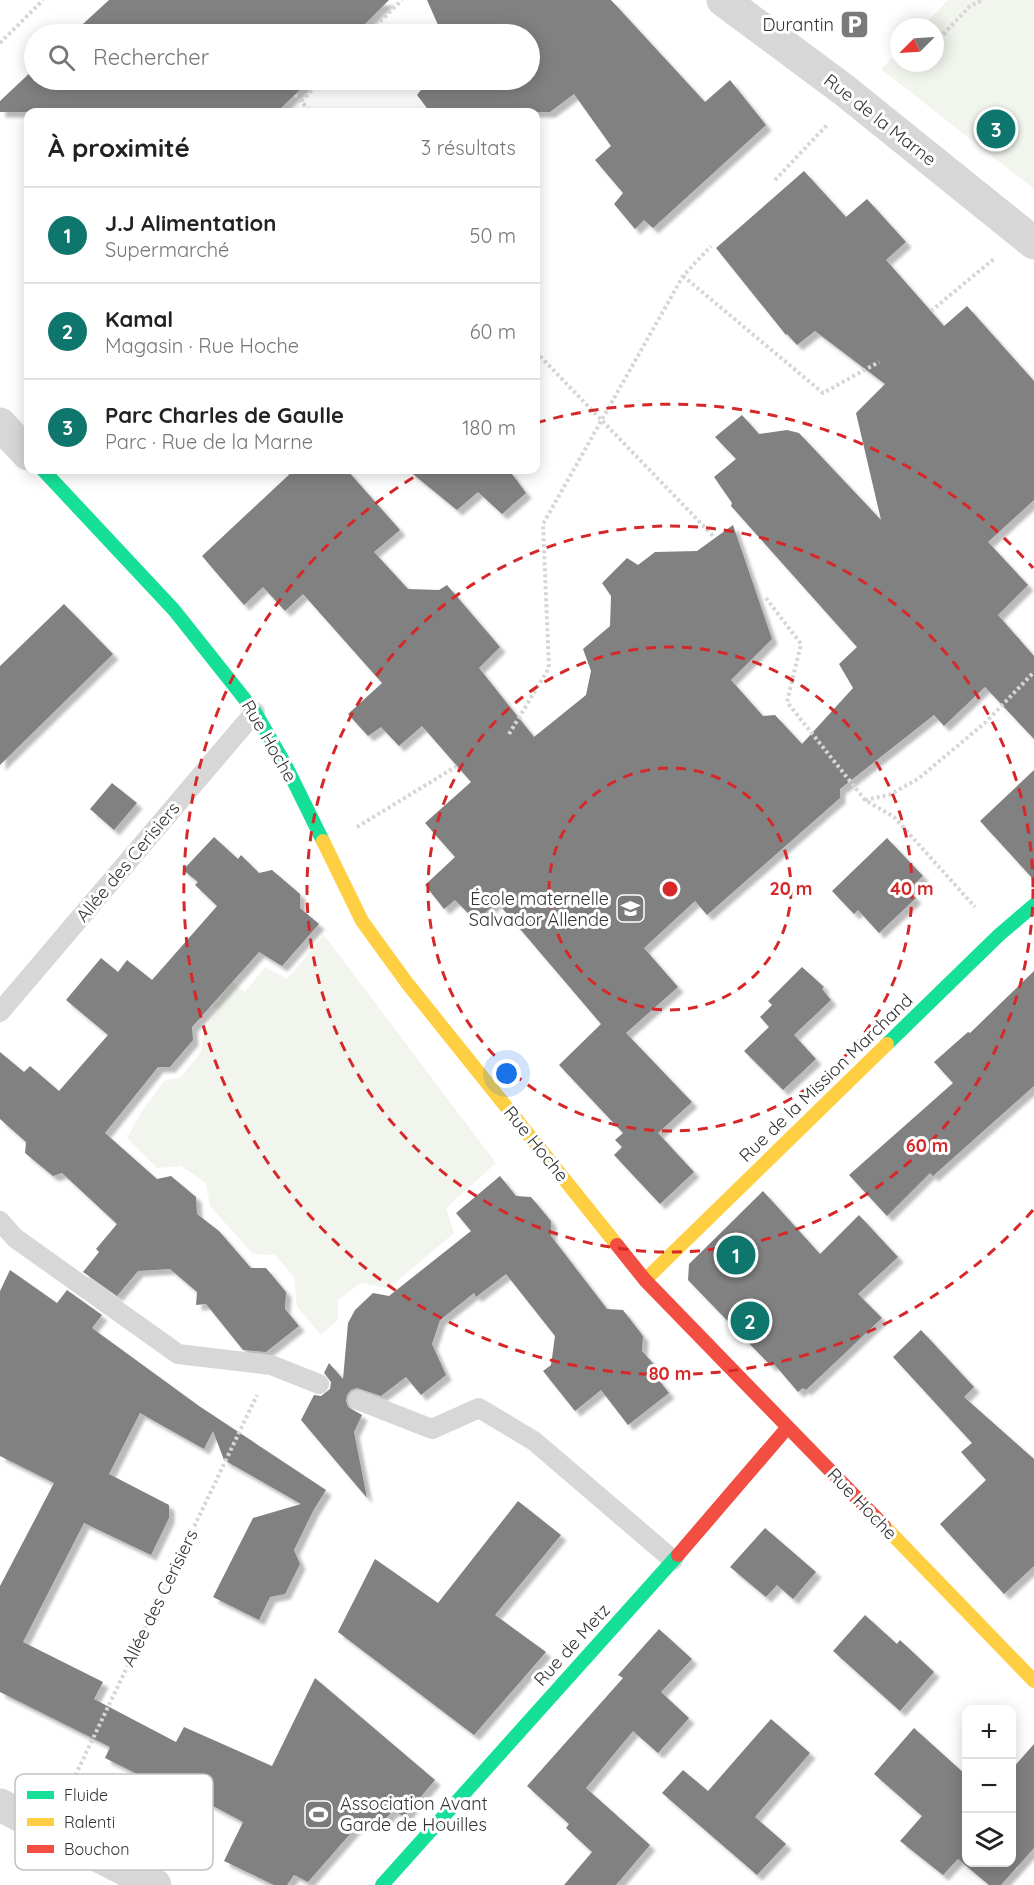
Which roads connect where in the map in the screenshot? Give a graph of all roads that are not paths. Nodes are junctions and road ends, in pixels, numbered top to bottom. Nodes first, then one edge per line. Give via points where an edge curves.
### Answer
1 (723, 0) edge
2 (1029, 238) edge
3 (0, 424) edge
4 (24, 450) edge
5 (47, 474) edge
6 (255, 712) junction
7 (1034, 905) edge
8 (0, 1012) edge
9 (0, 1221) edge
10 (645, 1280) junction
11 (319, 1384) dead end
12 (358, 1400) dead end
13 (787, 1428) junction
14 (673, 1560) junction
15 (1034, 1681) edge
16 (0, 1805) edge
17 (15, 1813) edge
18 (125, 1870) edge
19 (154, 1885) edge
20 (382, 1885) edge

1 - 2 street, Rue de la Marne
3 - 4 street
5 - 6 street, Rue Hoche via 174,610
6 - 8 lane, Allée des Cerisiers
6 - 10 street, Rue Hoche via 363,921 407,983
7 - 10 street, Rue de la Mission Marchand
9 - 11 lane via 15,1238 178,1354 271,1365
10 - 13 street, Rue Hoche
12 - 14 lane via 432,1429 479,1408 534,1441
13 - 14 street, Rue de Metz
13 - 15 street, Rue Hoche
14 - 20 street, Rue de Metz
16 - 17 street
18 - 19 street

